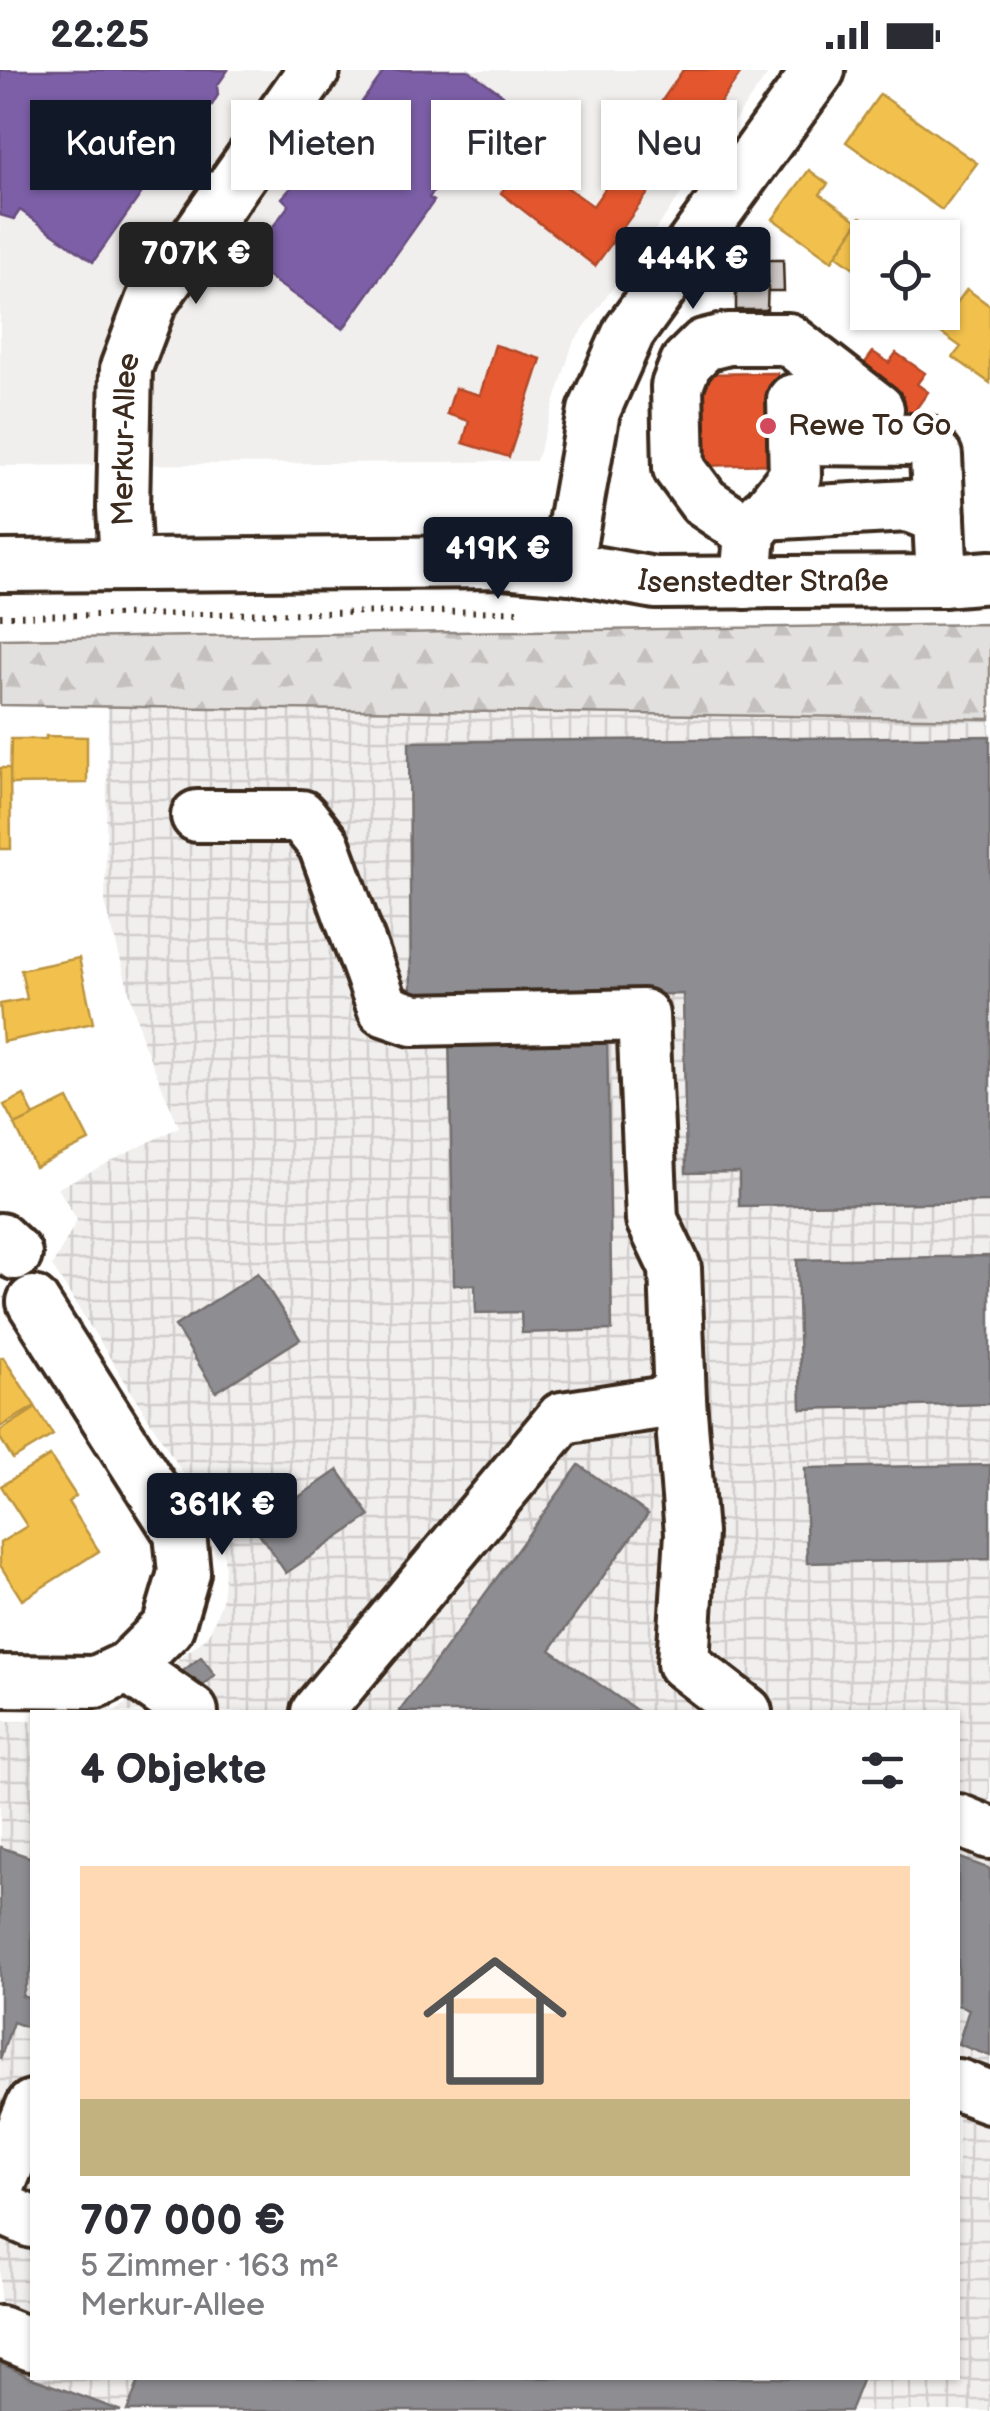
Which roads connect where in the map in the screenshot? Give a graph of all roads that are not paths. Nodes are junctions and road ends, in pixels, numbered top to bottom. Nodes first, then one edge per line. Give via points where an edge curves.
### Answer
1 (314, 70) edge
2 (819, 70) edge
3 (878, 408) junction
4 (794, 458) junction
5 (933, 481) junction
6 (756, 523) junction
7 (126, 564) junction
8 (0, 566) edge
9 (571, 568) junction
10 (966, 579) edge
11 (746, 583) junction
12 (198, 816) dead end
13 (33, 1302) dead end
14 (680, 1400) junction
15 (128, 1667) junction
16 (0, 1681) edge
17 (189, 1710) edge
18 (319, 1710) edge
19 (743, 1710) edge
20 (960, 1821) edge
21 (990, 1833) edge
22 (960, 2086) edge
23 (990, 2096) edge
24 (30, 2111) edge
25 (0, 2184) edge
26 (0, 2208) edge
27 (30, 2221) edge
28 (0, 2332) edge
29 (30, 2344) edge

1 - 7 street, Merkur-Allee via 150,302 126,368
2 - 9 street via 629,332 594,411
3 - 4 street via 845,398 793,400
3 - 5 street
3 - 6 street via 788,339 728,339 695,354 677,386 680,468 704,502
4 - 5 street
4 - 6 street
5 - 6 street via 908,506
5 - 10 street
6 - 11 street
7 - 8 street, Isenstedter Straße
7 - 9 street, Isenstedter Straße via 503,562
9 - 11 street, Isenstedter Straße via 655,583
10 - 11 street, Isenstedter Straße
12 - 14 street via 301,816 324,845 384,1010 414,1020 643,1015 652,1220 675,1268
13 - 15 street via 180,1533 184,1572 168,1627
14 - 18 street via 562,1418
14 - 19 street via 691,1532 683,1662
15 - 16 street via 96,1682
15 - 17 street
20 - 21 street
22 - 23 street
24 - 25 street
26 - 27 street
28 - 29 street

